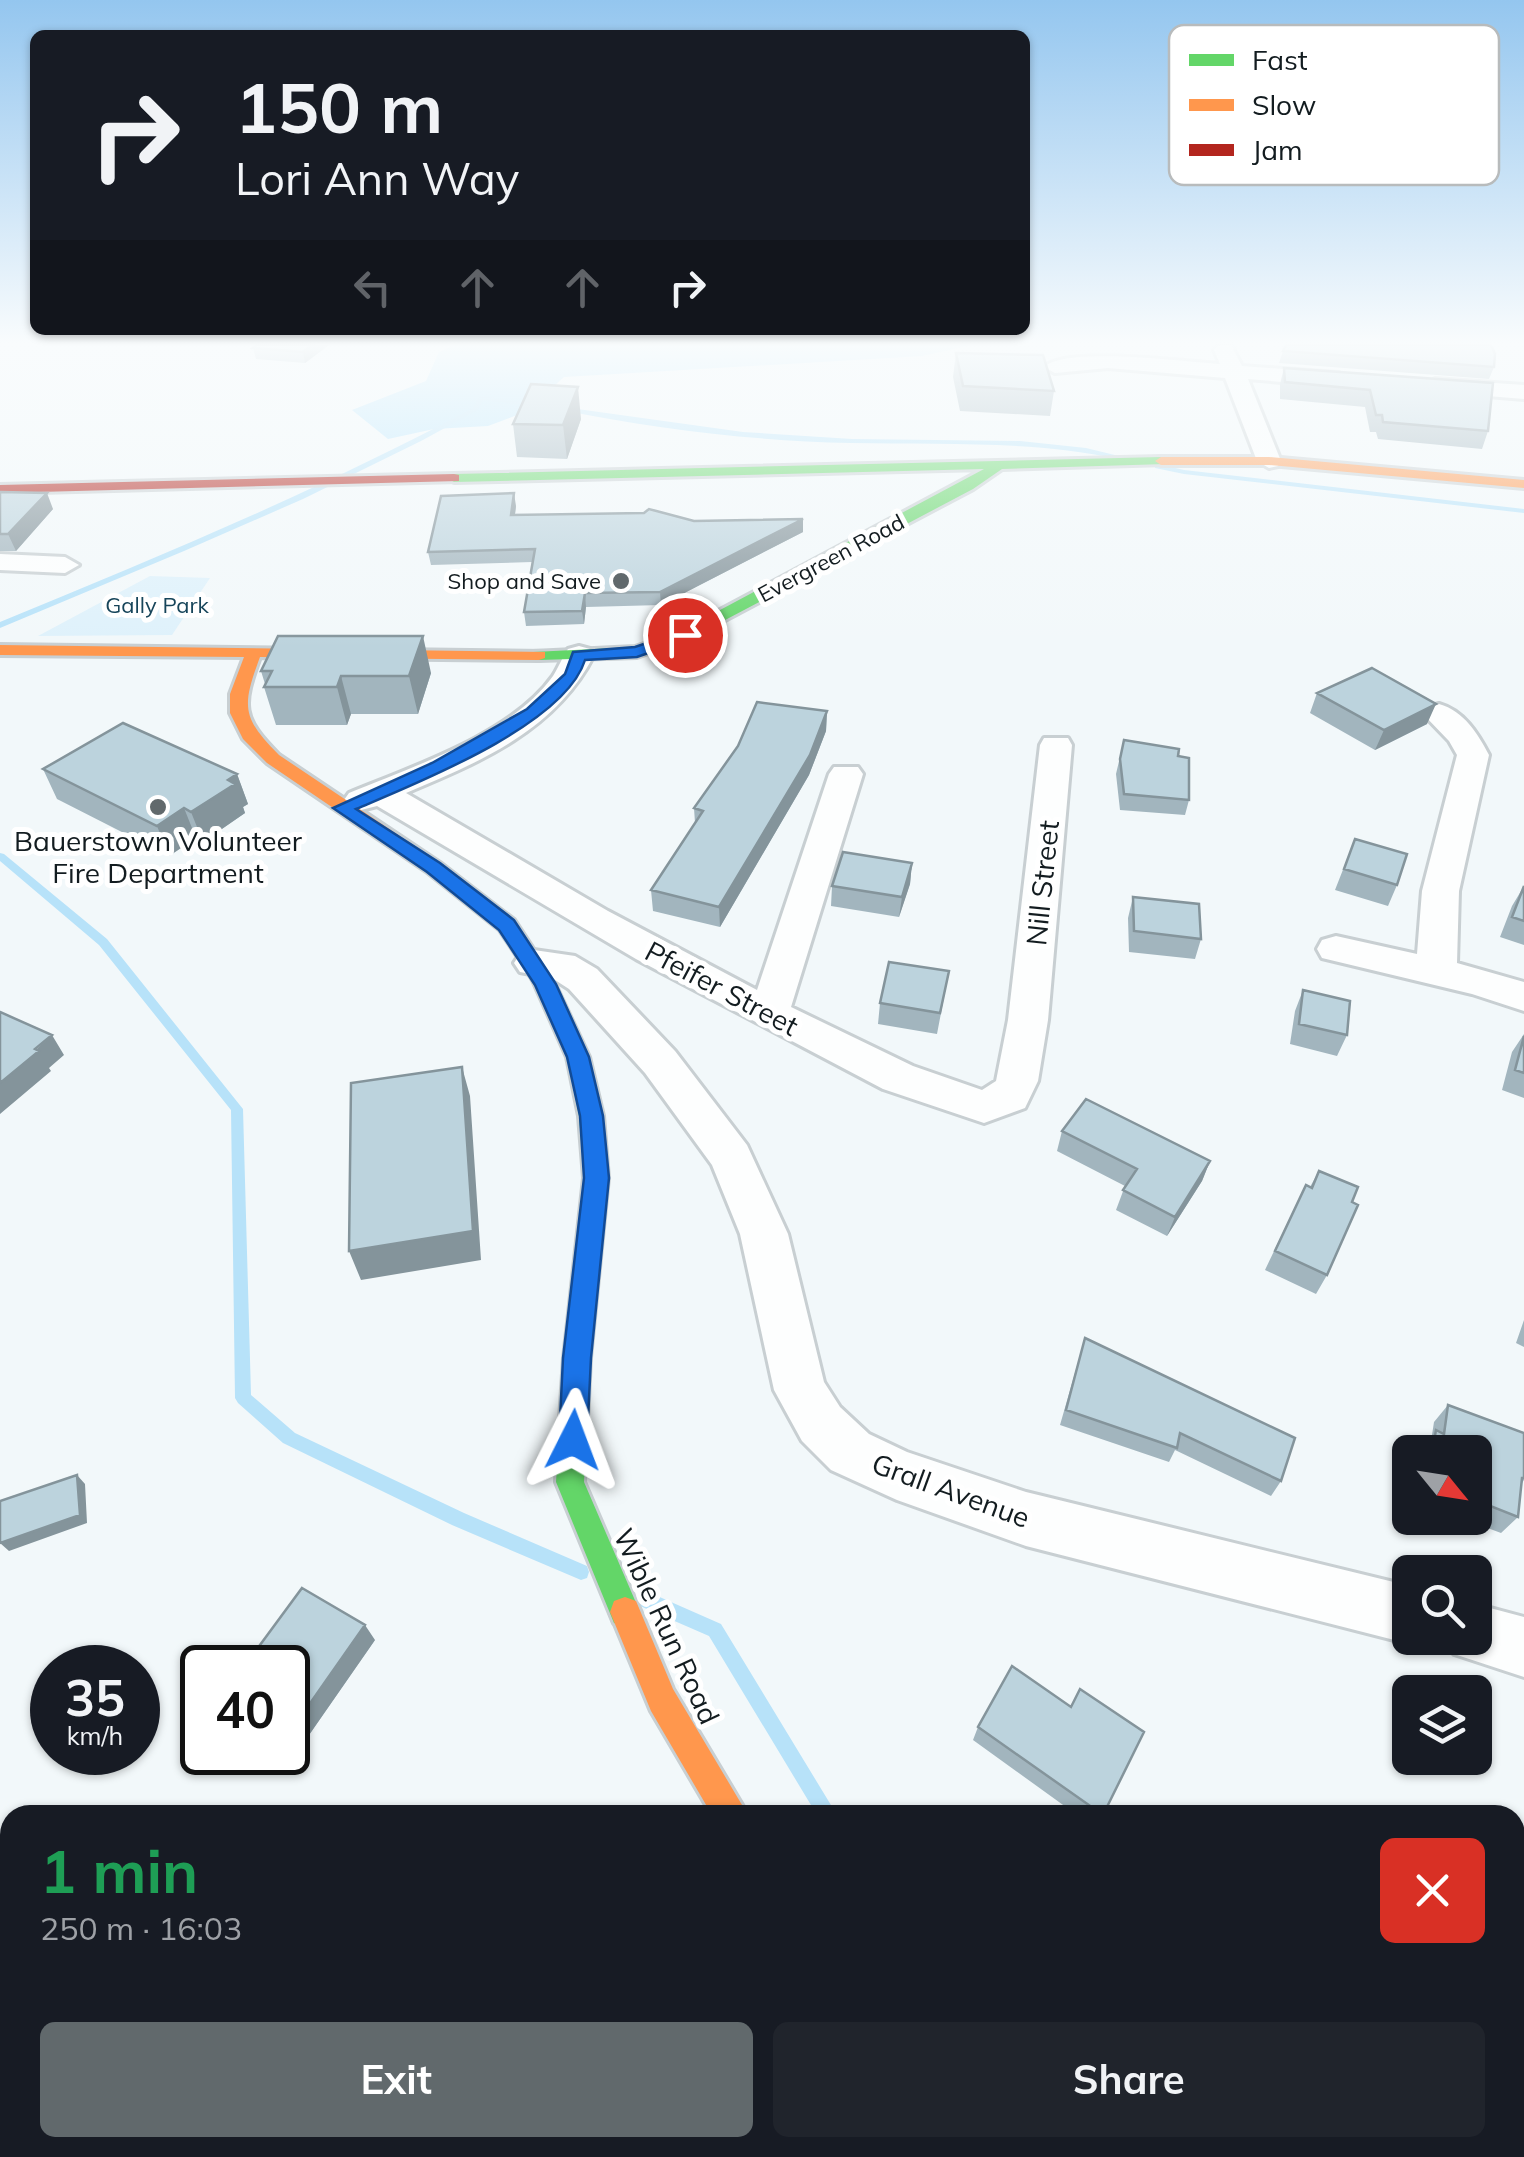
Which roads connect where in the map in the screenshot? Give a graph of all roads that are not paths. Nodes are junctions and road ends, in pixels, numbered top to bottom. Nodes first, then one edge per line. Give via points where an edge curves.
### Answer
1 (1263, 446) edge
2 (1269, 461) junction
3 (1000, 464) junction
4 (1524, 484) edge
5 (0, 489) edge
6 (0, 562) edge
7 (66, 565) dead end
8 (4, 650) edge
9 (254, 652) junction
10 (579, 656) junction
11 (1439, 714) edge
12 (1056, 745) dead end
13 (846, 774) dead end
14 (379, 792) junction
15 (342, 808) junction
16 (1336, 949) dead end
17 (534, 963) junction
18 (1438, 972) junction
19 (1524, 997) edge
20 (769, 1014) junction
21 (1028, 1020) joint
22 (1392, 1610) edge
23 (1492, 1638) edge
24 (1524, 1647) edge
25 (725, 1805) edge

1 - 2 street
2 - 3 street
2 - 4 street
3 - 5 street
3 - 10 street, Evergreen Road via 685,635 637,652
6 - 7 street
8 - 9 street, Evergreen Road
9 - 10 street, Evergreen Road
9 - 15 street, Wible Run Road via 238,694 249,735
10 - 14 street via 572,676 533,712 439,767
11 - 18 street via 1473,755 1438,915
12 - 21 street, Nill Street
13 - 20 street
14 - 15 street
14 - 20 street, Pfeifer Street via 573,909
15 - 17 street, Wible Run Road via 472,896 506,925
16 - 18 street
17 - 22 street, Grall Avenue via 560,965 583,978 660,1062 732,1156 764,1234 800,1390 850,1452 1026,1519
17 - 25 street, Wible Run Road via 578,1057 592,1116 596,1178 570,1482 662,1700
18 - 19 street
20 - 21 street, Pfeifer Street via 884,1070 984,1107 1010,1097
23 - 24 street

